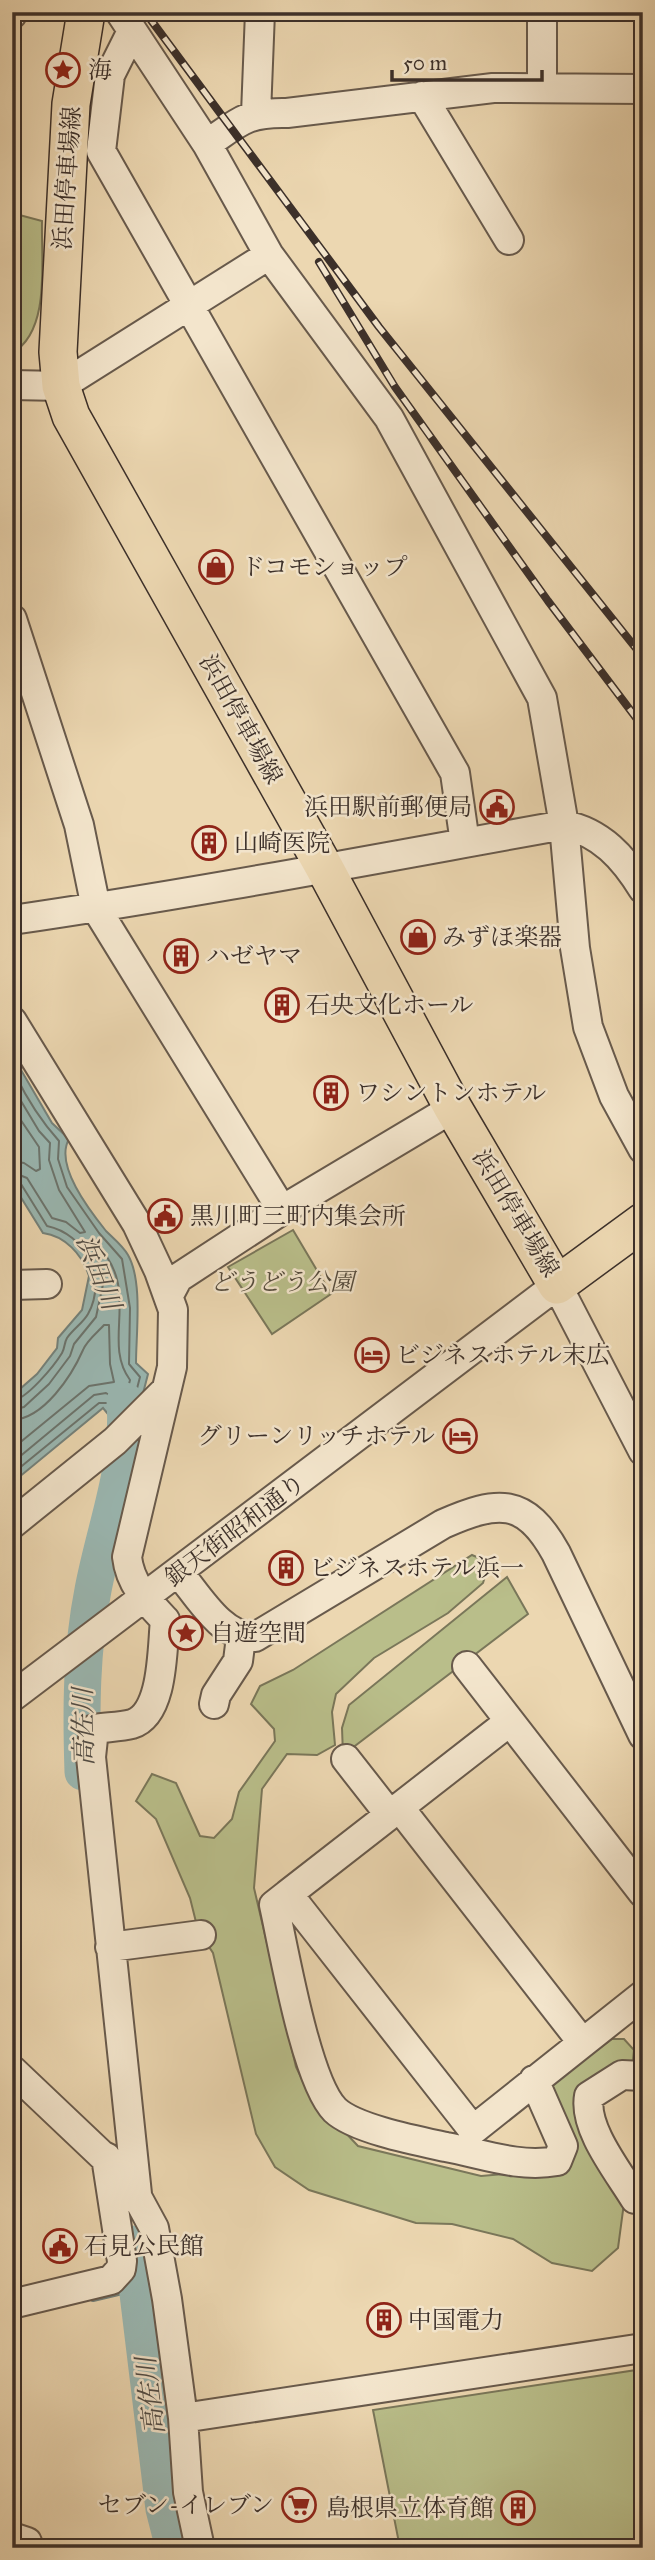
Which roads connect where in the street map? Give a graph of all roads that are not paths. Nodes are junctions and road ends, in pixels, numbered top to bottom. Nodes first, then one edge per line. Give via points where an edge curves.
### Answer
1 (86, 12) edge
2 (260, 12) edge
3 (542, 12) edge
4 (126, 22) edge
5 (542, 86) junction
6 (643, 89) edge
7 (422, 96) junction
8 (256, 114) junction
9 (207, 144) junction
10 (509, 240) dead end
11 (269, 255) junction
12 (189, 306) junction
13 (12, 385) edge
14 (61, 386) junction
15 (12, 619) edge
16 (564, 825) junction
17 (465, 843) junction
18 (324, 867) junction
19 (643, 889) edge
20 (96, 908) junction
21 (12, 920) edge
22 (12, 1021) edge
23 (453, 1108) junction
24 (643, 1149) edge
25 (282, 1210) junction
26 (643, 1222) edge
27 (47, 1284) dead end
28 (12, 1285) edge
29 (557, 1285) junction
30 (169, 1295) junction
31 (165, 1391) junction
32 (643, 1451) edge
33 (12, 1524) edge
34 (178, 1573) junction
35 (145, 1599) junction
36 (241, 1637) junction
37 (467, 1666) dead end
38 (12, 1697) edge
39 (214, 1704) dead end
40 (509, 1722) junction
41 (643, 1735) edge
42 (346, 1759) dead end
43 (394, 1810) junction
44 (643, 1893) edge
45 (288, 1894) junction
46 (201, 1936) dead end
47 (110, 1947) junction
48 (643, 1994) edge
49 (582, 2042) junction
50 (12, 2070) edge
51 (643, 2076) edge
52 (534, 2080) junction
53 (473, 2130) junction
54 (451, 2148) junction
55 (106, 2157) junction
56 (137, 2194) junction
57 (635, 2199) dead end
58 (12, 2304) edge
59 (643, 2348) edge
60 (183, 2418) junction
61 (12, 2537) edge
62 (29, 2548) edge
63 (200, 2548) edge

1 - 14 main road, 浜田停車場線 via 65,179 58,352
2 - 8 street
3 - 5 street
4 - 9 street
4 - 12 street via 110,75 101,151
5 - 6 street
5 - 7 street
7 - 8 street
7 - 10 street
8 - 9 street
9 - 11 street
11 - 12 street
11 - 16 street via 389,418 542,698
12 - 14 street
12 - 17 street via 455,773
13 - 14 street
14 - 18 main road, 浜田停車場線 via 80,433
15 - 20 street via 79,825
16 - 17 street
16 - 19 street via 586,830 624,858
16 - 24 street via 575,948 588,1027 614,1096
17 - 18 street
18 - 20 street
18 - 23 main road, 浜田停車場線
20 - 21 street
20 - 25 street
22 - 30 street via 137,1224
23 - 25 street
23 - 29 main road, 浜田停車場線
25 - 30 street via 178,1278
26 - 29 main road, 浜田停車場線
27 - 28 street
29 - 32 street
29 - 34 street, 銀天街昭和通り
30 - 31 street via 172,1367
31 - 33 street via 115,1441
31 - 35 street via 127,1557 129,1573
34 - 35 street, 銀天街昭和通り
34 - 36 street via 227,1629
35 - 38 street, 銀天街昭和通り
35 - 47 street via 165,1620 151,1707 133,1723 94,1729 91,1757
36 - 39 street via 238,1661
36 - 41 street via 256,1637 472,1511 503,1508 525,1512 544,1531 556,1553
37 - 40 street
40 - 43 street
40 - 44 street
42 - 43 street
43 - 45 street
43 - 49 street
45 - 53 street
45 - 54 street via 274,1905 322,2092 347,2118
46 - 47 street
47 - 56 street
48 - 49 street
49 - 52 street
50 - 55 street
51 - 57 street via 622,2075 589,2096 586,2110
52 - 53 street
52 - 54 street via 563,2146 557,2161 521,2162
53 - 54 street
55 - 56 street
55 - 58 street via 122,2261 117,2275
56 - 60 street via 154,2228
59 - 60 street
60 - 63 street via 188,2492
61 - 62 street via 27,2542

